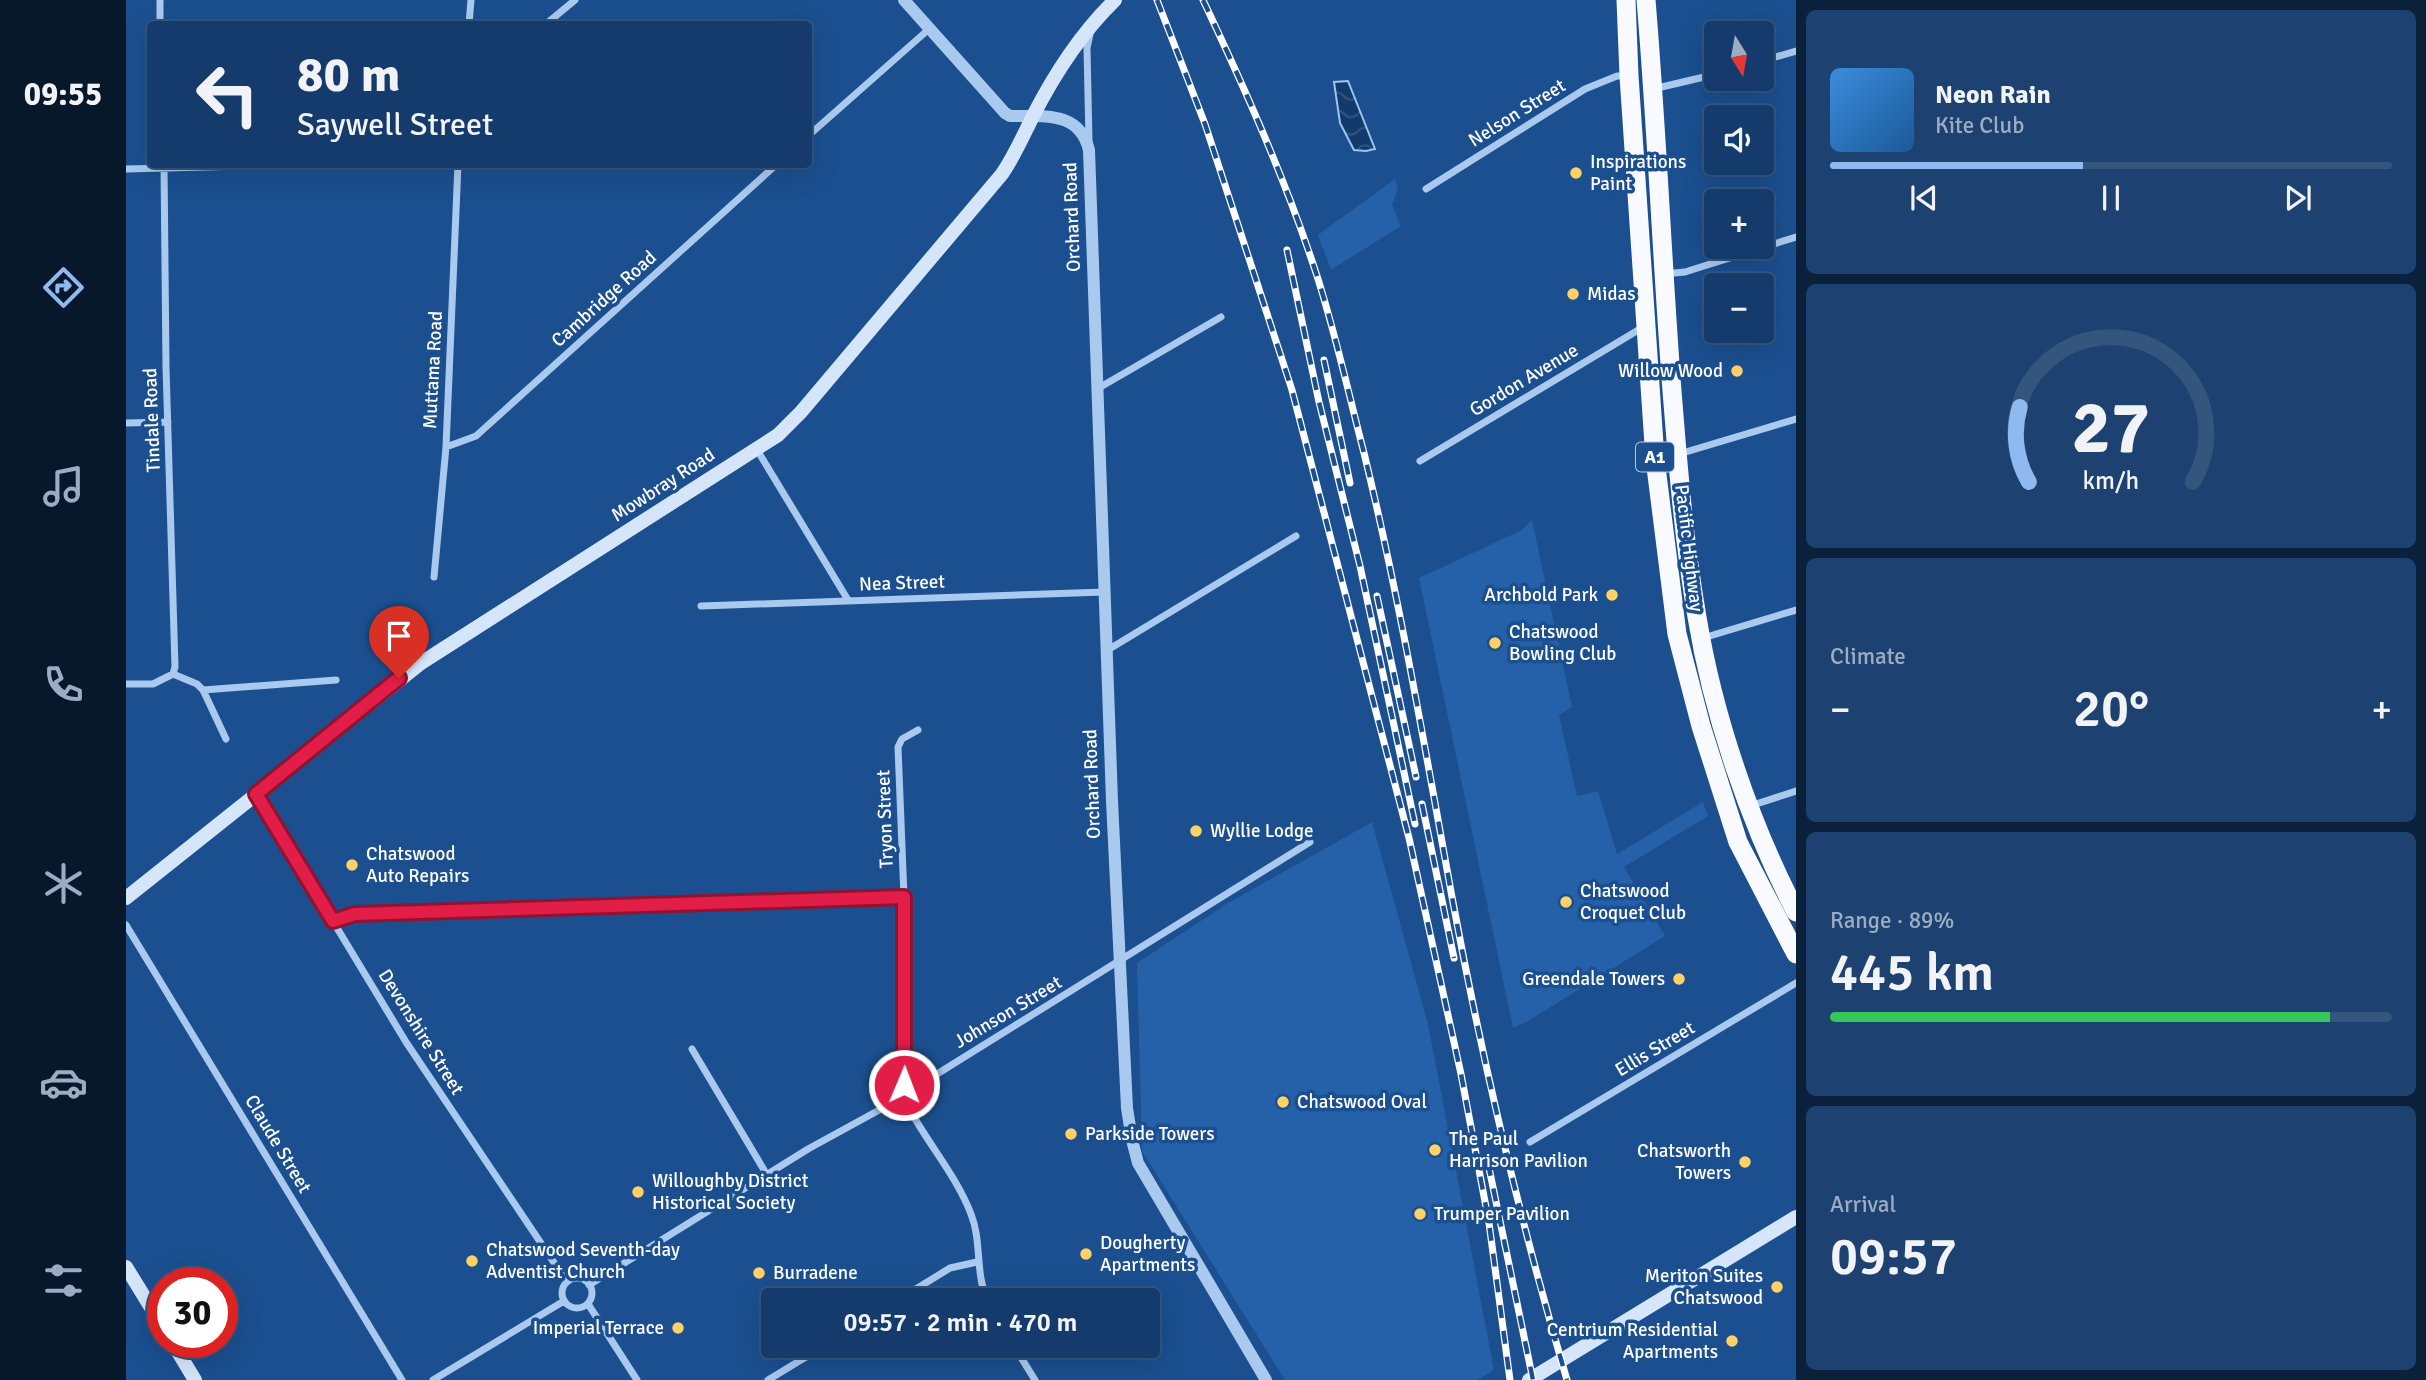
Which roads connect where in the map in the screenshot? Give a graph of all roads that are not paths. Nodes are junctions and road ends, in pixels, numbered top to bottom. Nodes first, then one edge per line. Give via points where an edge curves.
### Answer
1 (160, 0) edge
2 (471, 0) edge
3 (575, 0) edge
4 (904, 0) edge
5 (1626, 0) edge
6 (1646, 0) edge
7 (1112, 4) edge
8 (1095, 20) junction
9 (160, 21) edge
10 (469, 21) edge
11 (550, 21) edge
12 (929, 29) junction
13 (1796, 51) edge
14 (1774, 57) edge
15 (1629, 76) junction
16 (1704, 78) edge
17 (1652, 89) junction
18 (1032, 117) junction
19 (812, 132) edge
20 (1089, 150) junction
21 (147, 167) edge
22 (164, 168) edge
23 (458, 168) edge
24 (773, 168) edge
25 (126, 169) edge
26 (1426, 189) dead end
27 (1796, 237) edge
28 (1663, 274) junction
29 (1222, 317) dead end
30 (1645, 326) junction
31 (1097, 390) junction
32 (1796, 419) edge
33 (168, 422) junction
34 (126, 423) edge
35 (446, 447) junction
36 (756, 448) junction
37 (1677, 455) junction
38 (1420, 461) dead end
39 (1296, 536) dead end
40 (434, 577) dead end
41 (1105, 593) junction
42 (848, 600) junction
43 (701, 606) dead end
44 (1796, 610) edge
45 (1701, 639) junction
46 (1106, 651) junction
47 (173, 674) junction
48 (336, 681) dead end
49 (126, 684) edge
50 (202, 690) junction
51 (918, 730) dead end
52 (226, 739) dead end
53 (1796, 791) edge
54 (256, 794) junction
55 (1748, 806) junction
56 (1310, 842) dead end
57 (904, 897) junction
58 (126, 898) edge
59 (1796, 912) edge
60 (333, 921) junction
61 (126, 925) edge
62 (1796, 954) edge
63 (1120, 961) junction
64 (1796, 983) edge
65 (692, 1049) dead end
66 (904, 1085) junction
67 (913, 1088) junction
68 (892, 1103) junction
69 (910, 1110) junction
70 (1530, 1142) dead end
71 (767, 1175) junction
72 (1796, 1217) edge
73 (978, 1262) junction
74 (126, 1267) edge
75 (567, 1282) junction
76 (589, 1284) junction
77 (918, 1288) edge
78 (982, 1288) edge
79 (147, 1301) edge
80 (564, 1301) junction
81 (588, 1304) junction
82 (182, 1358) edge
83 (804, 1358) edge
84 (1021, 1358) edge
85 (195, 1380) edge
86 (402, 1380) edge
87 (433, 1380) edge
88 (637, 1380) edge
89 (768, 1380) edge
90 (1035, 1380) edge
91 (1266, 1380) edge
92 (1530, 1380) edge

1 - 9 street
2 - 10 street
3 - 11 street
4 - 12 street, Orchard Road
5 - 15 highway, Pacific Highway / A1
6 - 17 highway, Pacific Highway / A1
7 - 8 main road, Mowbray Road
8 - 18 main road, Mowbray Road
8 - 20 street, Orchard Road via 1087,48
12 - 18 street, Orchard Road via 1004,113
12 - 19 street
13 - 14 street
15 - 26 street, Nelson Street via 1585,89
15 - 30 highway, Pacific Highway / A1
16 - 17 street
17 - 28 highway, Pacific Highway / A1
18 - 20 street, Orchard Road via 1055,117 1070,123 1083,133
18 - 36 main road, Mowbray Road via 1002,174 801,412 778,435
20 - 31 street, Orchard Road
21 - 25 street
22 - 33 street, Tindale Road
23 - 35 street, Muttama Road
24 - 35 street, Cambridge Road via 476,436
27 - 28 street via 1685,272
28 - 37 highway, Pacific Highway / A1
29 - 31 street
30 - 38 street, Gordon Avenue
30 - 62 highway, Pacific Highway / A1 via 1655,459 1682,658 1738,842
31 - 41 street, Orchard Road
32 - 37 street
33 - 34 street
33 - 47 street, Tindale Road
35 - 40 street, Muttama Road
36 - 42 street
36 - 54 main road, Mowbray Road via 421,663
37 - 45 highway, Pacific Highway / A1
39 - 46 street
41 - 42 street, Nea Street
41 - 46 street, Orchard Road
42 - 43 street, Nea Street
44 - 45 street
45 - 55 highway, Pacific Highway / A1
46 - 63 street, Orchard Road
47 - 49 street via 153,684
47 - 50 street
48 - 50 street
50 - 52 street
51 - 57 street, Tryon Street via 902,739 898,747
53 - 55 street
54 - 58 main road, Mowbray Road
54 - 60 street, Devonshire Street
55 - 59 highway, Pacific Highway / A1
56 - 63 street, Johnson Street
57 - 60 street via 355,914
57 - 66 street, Tryon Street
60 - 75 street, Devonshire Street via 406,1042
61 - 86 street, Claude Street
63 - 67 street, Johnson Street
63 - 91 street, Orchard Road via 1127,1108 1138,1163
64 - 70 street, Ellis Street
65 - 71 street
66 - 67 street
66 - 68 street via 892,1093
67 - 69 street via 917,1098
68 - 69 street via 899,1110
68 - 71 street
69 - 73 street via 971,1213
71 - 76 street
72 - 92 main road
73 - 77 street via 950,1268
73 - 78 street
74 - 79 main road
75 - 76 street via 581,1279
75 - 80 street via 562,1290
76 - 81 street
80 - 81 street via 574,1308
80 - 87 street
81 - 88 street
82 - 85 main road
83 - 89 street
84 - 90 street

